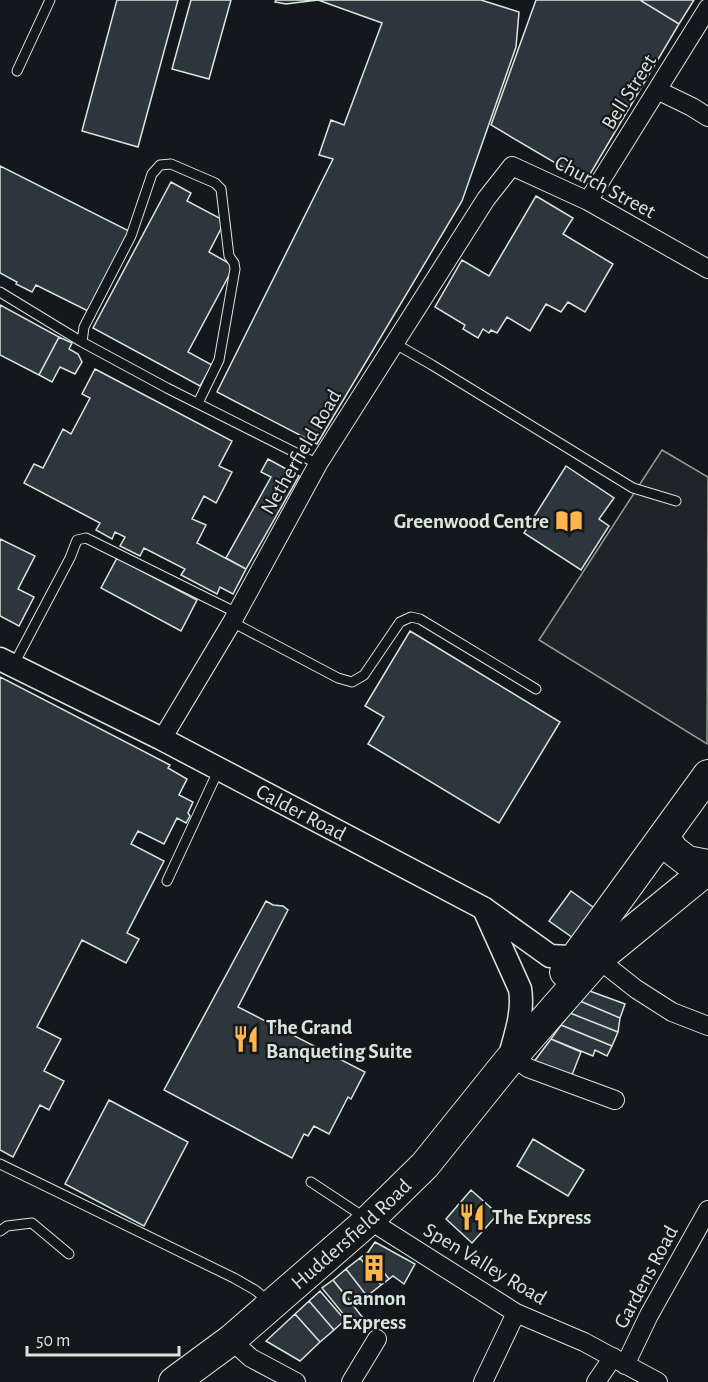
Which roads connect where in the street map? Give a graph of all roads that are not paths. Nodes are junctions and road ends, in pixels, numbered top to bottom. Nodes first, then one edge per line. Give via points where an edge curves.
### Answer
1 (50, 0) edge
2 (708, 8) edge
3 (17, 71) dead end
4 (657, 90) junction
5 (708, 117) edge
6 (489, 194) joint
7 (588, 201) junction
8 (708, 269) edge
9 (0, 292) edge
10 (82, 342) junction
11 (394, 344) junction
12 (198, 403) junction
13 (318, 464) junction
14 (676, 501) dead end
15 (235, 617) junction
16 (7, 663) edge
17 (536, 689) dead end
18 (162, 739) junction
19 (219, 769) junction
20 (707, 781) edge
21 (664, 836) junction
22 (708, 867) edge
23 (167, 881) dead end
24 (483, 908) junction
25 (587, 958) junction
26 (708, 1026) edge
27 (510, 1060) junction
28 (615, 1100) dead end
29 (0, 1164) edge
30 (311, 1182) dead end
31 (708, 1210) edge
32 (369, 1220) junction
33 (0, 1230) edge
34 (69, 1254) dead end
35 (272, 1305) junction
36 (516, 1313) junction
37 (377, 1339) dead end
38 (231, 1340) junction
39 (619, 1361) junction
40 (174, 1382) edge
41 (296, 1382) edge
42 (351, 1382) edge
43 (483, 1382) edge
44 (596, 1382) edge
45 (658, 1382) edge

1 - 3 lane
2 - 4 street, Bell Street
4 - 5 street
4 - 7 street, Bell Street
6 - 7 street, Church Street via 512,166
6 - 11 street, Netherfield Road
7 - 8 street, Church Street
9 - 10 lane
10 - 12 lane
10 - 12 lane via 84,327 131,236 152,174 160,165 171,164 215,183 221,189 229,256 235,270 219,360
11 - 13 street, Netherfield Road
11 - 14 lane via 633,488
12 - 13 lane
13 - 15 street, Netherfield Road
15 - 16 lane via 86,538 77,540
15 - 17 lane via 338,678 352,682 364,675 400,622 411,617 420,619
15 - 18 street, Netherfield Road
16 - 18 street, Calder Road
18 - 19 street, Calder Road
19 - 23 lane
19 - 24 street, Calder Road
20 - 21 highway, Huddersfield Road
21 - 22 highway via 687,861
21 - 25 highway, Huddersfield Road
22 - 25 highway, Huddersfield Road
24 - 25 street, Calder Road via 550,956
24 - 27 street via 520,990 520,1018
25 - 26 street via 672,1012
25 - 27 highway, Huddersfield Road via 530,1025
27 - 28 street
27 - 32 highway, Huddersfield Road via 425,1165
29 - 35 lane via 234,1278
30 - 32 lane
31 - 39 street, Gardens Road
32 - 35 highway, Huddersfield Road
32 - 36 street, Spen Valley Road
33 - 34 lane via 32,1223
35 - 38 highway, Huddersfield Road
36 - 39 street, Spen Valley Road
36 - 43 street
37 - 42 street
38 - 40 highway, Huddersfield Road
38 - 41 street via 251,1358
39 - 44 street
39 - 45 street, Spen Valley Road

